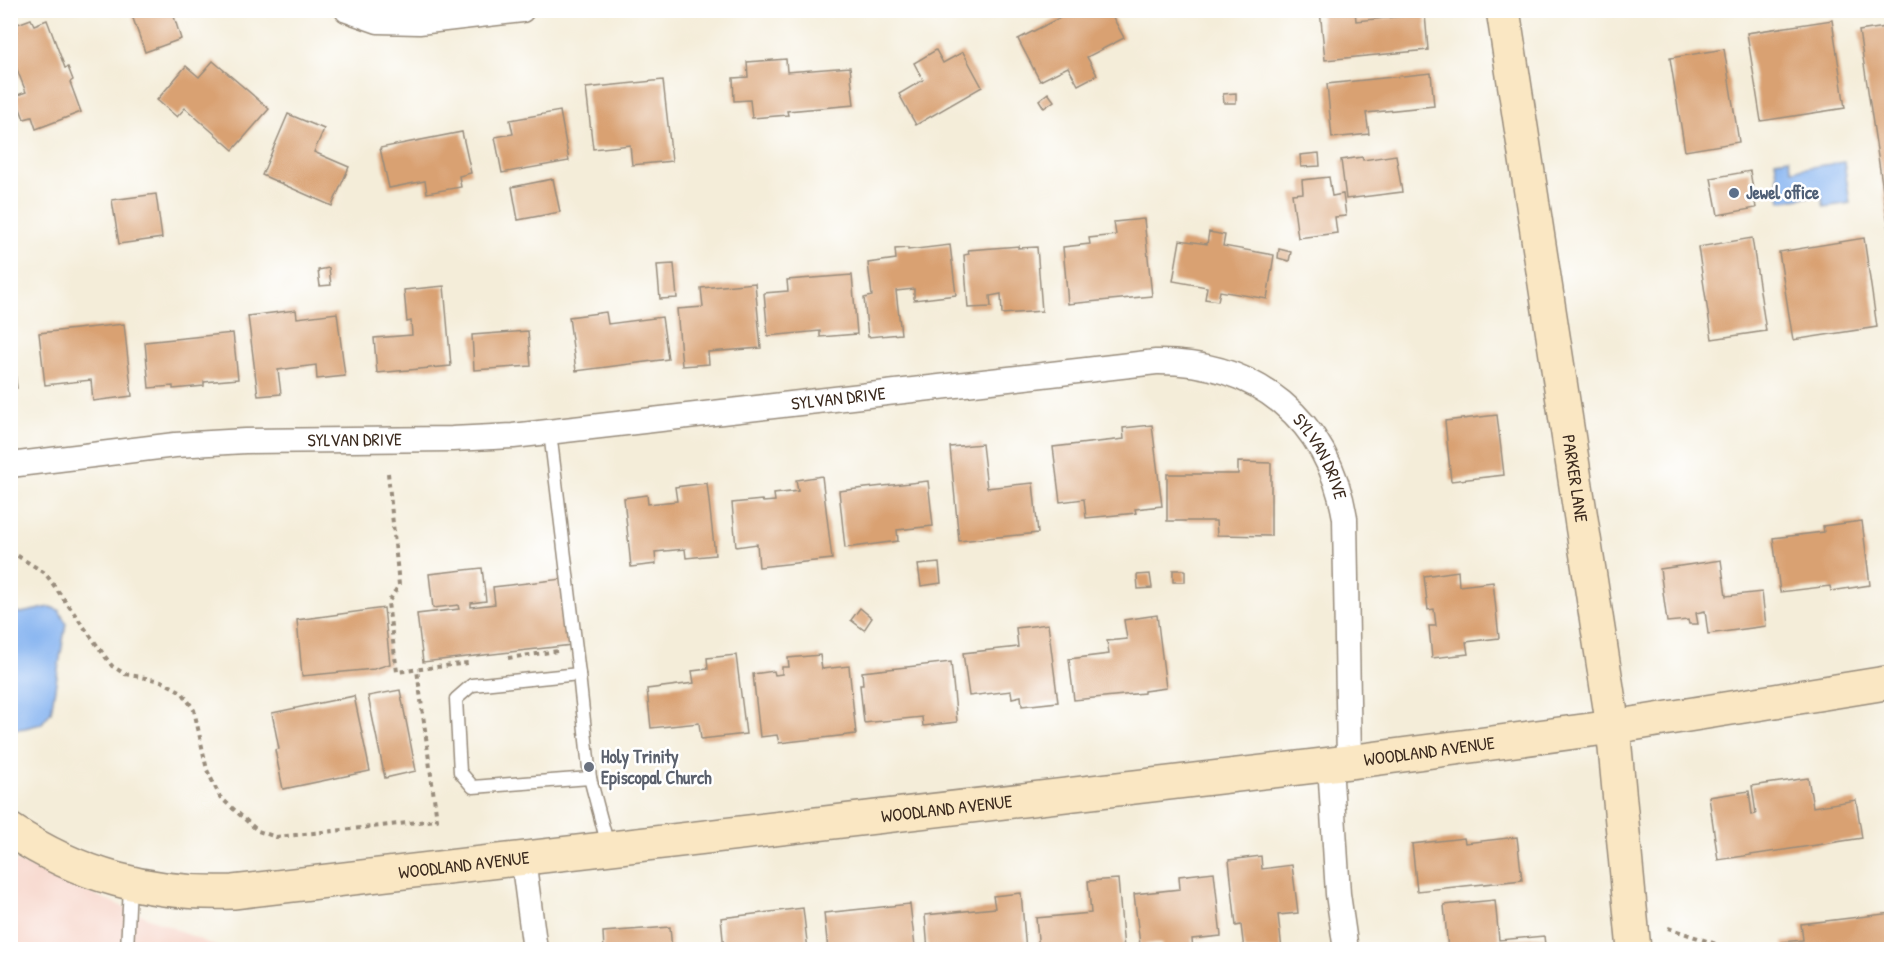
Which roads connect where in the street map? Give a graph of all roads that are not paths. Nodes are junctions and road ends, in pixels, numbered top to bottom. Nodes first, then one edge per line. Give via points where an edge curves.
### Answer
1 (347, 10) edge
2 (522, 10) edge
3 (1503, 10) edge
4 (550, 432) junction
5 (10, 465) edge
6 (579, 674) junction
7 (1892, 682) edge
8 (1613, 727) junction
9 (1340, 763) junction
10 (590, 778) junction
11 (10, 830) edge
12 (608, 848) junction
13 (524, 858) junction
14 (130, 884) junction
15 (126, 950) edge
16 (535, 950) edge
17 (1346, 950) edge
18 (1634, 950) edge

1 - 2 street via 378,21 419,22
3 - 8 street, PARKER LANE
4 - 5 street, SYLVAN DRIVE via 452,439 175,445
4 - 6 lane
4 - 9 street, SYLVAN DRIVE via 1156,362 1197,364 1236,375 1281,402 1300,420 1322,449 1338,484 1345,518
6 - 10 lane
6 - 10 lane via 472,685 456,699 460,772 473,787
7 - 8 street, WOODLAND AVENUE
8 - 9 street, WOODLAND AVENUE
8 - 18 street, PARKER LANE
9 - 12 street, WOODLAND AVENUE
9 - 17 street, SYLVAN DRIVE via 1338,894
10 - 12 lane
11 - 14 street, WOODLAND AVENUE via 61,860
12 - 13 street, WOODLAND AVENUE
13 - 14 street, WOODLAND AVENUE via 232,892 180,892
13 - 16 street
14 - 15 lane

